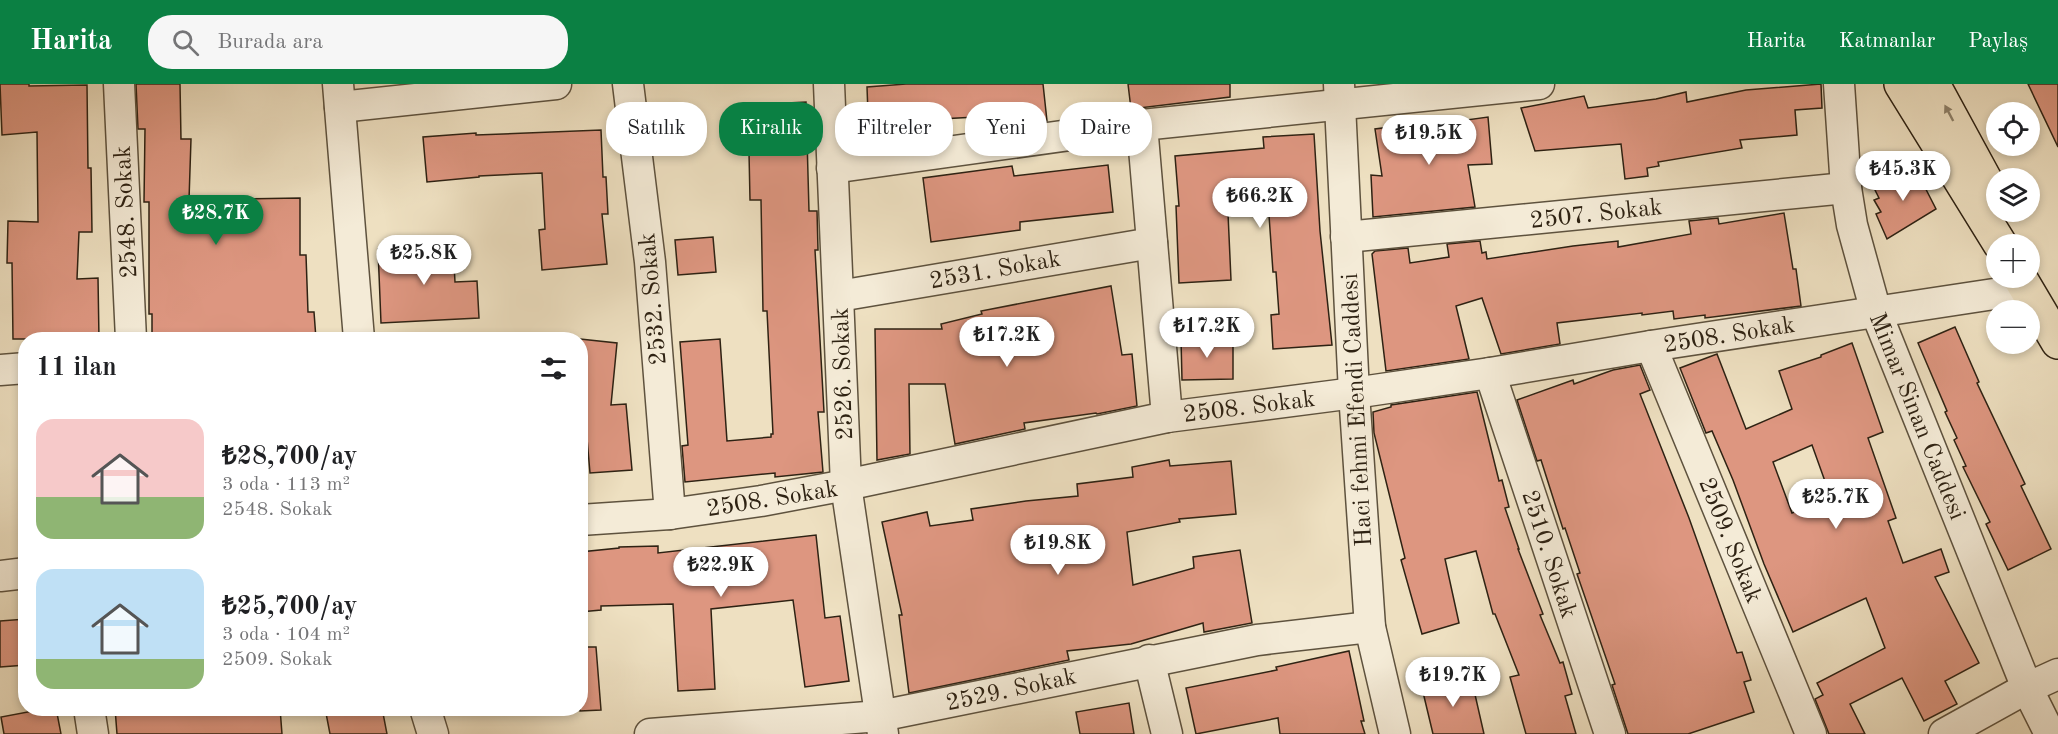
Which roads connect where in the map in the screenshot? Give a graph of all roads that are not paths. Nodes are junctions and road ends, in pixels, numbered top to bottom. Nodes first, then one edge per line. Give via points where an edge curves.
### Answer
1 (119, 84) edge
2 (556, 84) edge
3 (628, 84) edge
4 (829, 84) edge
5 (1539, 84) edge
6 (1839, 84) edge
7 (1902, 84) edge
8 (1933, 84) edge
9 (1340, 94) edge
10 (339, 95) edge
11 (1152, 123) edge
12 (1059, 137) edge
13 (1145, 156) edge
14 (832, 168) junction
15 (1986, 183) edge
16 (1846, 188) junction
17 (1994, 234) edge
18 (1346, 237) junction
19 (1152, 243) junction
20 (1986, 285) edge
21 (2034, 288) edge
22 (839, 296) junction
23 (1876, 312) junction
24 (2058, 321) edge
25 (131, 332) edge
26 (358, 332) edge
27 (1651, 346) junction
28 (18, 369) edge
29 (0, 370) edge
30 (1490, 373) junction
31 (1354, 393) junction
32 (1167, 417) junction
33 (846, 485) junction
34 (670, 514) junction
35 (588, 519) edge
36 (18, 574) edge
37 (0, 576) edge
38 (1370, 627) junction
39 (1149, 660) junction
40 (2058, 674) edge
41 (2027, 688) junction
42 (90, 716) edge
43 (427, 716) edge
44 (882, 725) edge
45 (93, 734) edge
46 (433, 734) edge
47 (650, 734) edge
48 (1167, 734) edge
49 (1395, 734) edge
50 (1610, 734) edge
51 (1811, 734) edge
52 (1944, 734) edge
53 (2050, 734) edge

1 - 25 street, 2548. Sokak
2 - 10 street
3 - 34 street, 2532. Sokak via 650,262
4 - 14 street, 2526. Sokak
5 - 9 street
6 - 16 street, Mimar Sinan Caddesi
7 - 17 main road
15 -> 8 main road
9 - 11 street
9 - 18 street, Haci fehmi Efendi Caddesi
10 - 26 street
12 - 14 street
13 - 19 street
14 - 22 street, 2526. Sokak
16 - 18 street, 2507. Sokak
16 - 23 street, Mimar Sinan Caddesi
18 - 31 street, Haci fehmi Efendi Caddesi
19 - 22 street, 2531. Sokak
19 - 32 street
20 - 23 street, 2508. Sokak
21 - 24 main road
22 - 33 street, 2526. Sokak
23 - 27 street, 2508. Sokak
23 - 41 street, Mimar Sinan Caddesi
27 - 30 street, 2508. Sokak
27 - 51 street, 2509. Sokak
28 - 29 street
30 - 31 street, 2508. Sokak
30 - 50 street, 2510. Sokak
31 - 32 street, 2508. Sokak
31 - 38 street, Haci fehmi Efendi Caddesi
32 - 33 street, 2508. Sokak
33 - 34 street, 2508. Sokak
33 - 44 street, 2526. Sokak
34 - 35 street, 2508. Sokak
36 - 37 street
38 - 39 street, 2529. Sokak via 1257,640
38 - 49 street, Haci fehmi Efendi Caddesi
39 - 44 street, 2529. Sokak
39 - 48 street
40 - 41 street
41 - 52 street
41 - 53 street, Mimar Sinan Caddesi
42 - 45 street
43 - 46 street
44 - 47 street, 2529. Sokak

